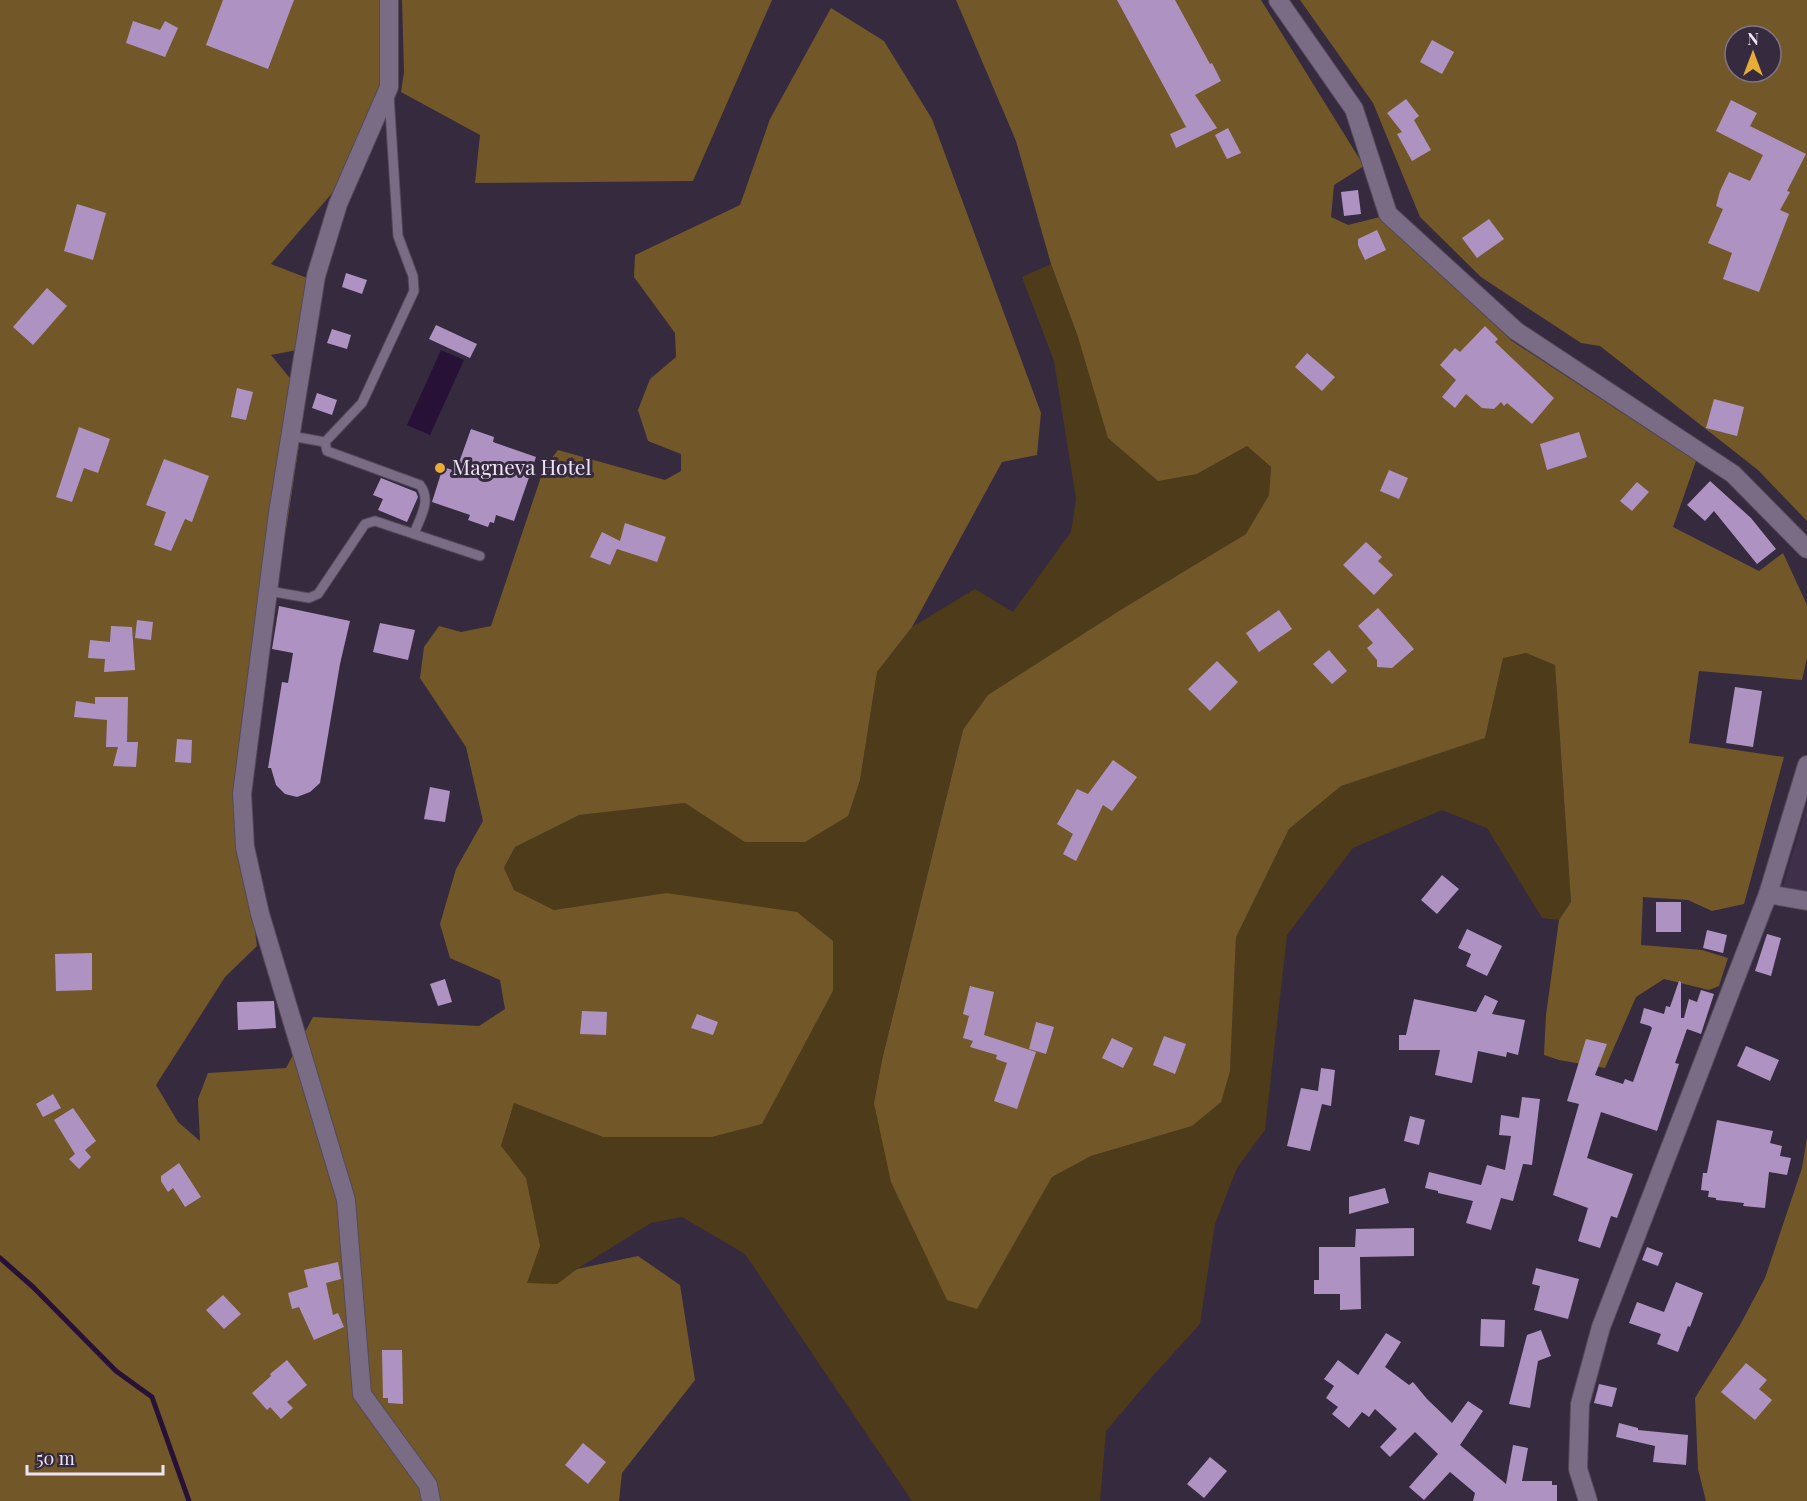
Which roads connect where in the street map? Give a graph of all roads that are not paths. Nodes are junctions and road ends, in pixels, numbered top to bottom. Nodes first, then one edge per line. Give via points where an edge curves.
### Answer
1 (389, 0) edge
2 (1278, 0) edge
3 (389, 87) junction
4 (291, 436) junction
5 (324, 442) junction
6 (414, 534) junction
7 (1807, 549) edge
8 (480, 556) dead end
9 (269, 591) junction
10 (1807, 765) edge
11 (1768, 894) junction
12 (1807, 901) edge
13 (431, 1501) edge
14 (1588, 1501) edge

1 - 3 street
2 - 7 street via 1353,109 1388,214 1516,331 1733,474
3 - 4 street via 338,204 316,276
3 - 5 lane via 398,236 413,276 414,291 362,403
4 - 5 lane
4 - 9 street
5 - 6 lane via 327,451 420,485 426,502
6 - 8 lane
6 - 9 lane via 375,521 365,524 318,594 309,598
9 - 13 street via 242,794 245,847 260,914 346,1200 362,1394 428,1485
10 - 11 street
11 - 12 street
11 - 14 street via 1601,1327 1580,1404 1578,1469

